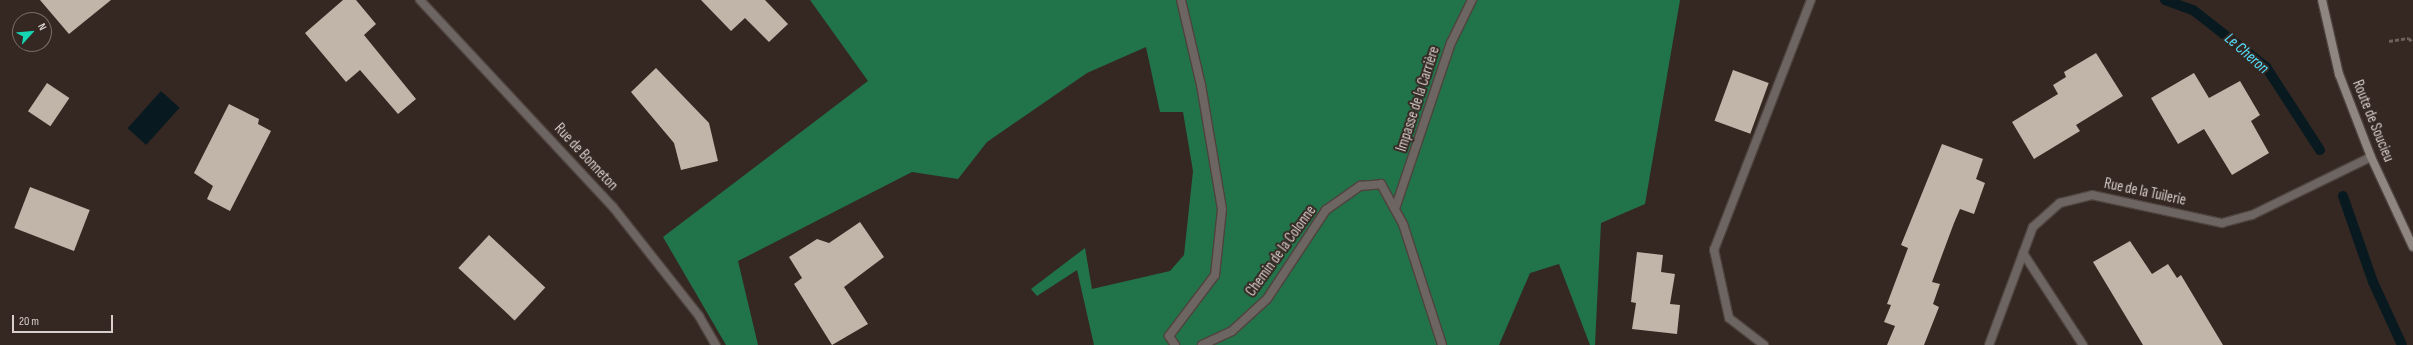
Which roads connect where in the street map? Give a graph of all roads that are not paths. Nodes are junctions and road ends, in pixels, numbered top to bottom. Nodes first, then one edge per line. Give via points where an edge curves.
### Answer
1 (420, 0) edge
2 (1181, 0) edge
3 (1472, 0) edge
4 (1812, 0) edge
5 (2322, 0) edge
6 (2371, 156) junction
7 (1395, 209) junction
8 (2413, 247) edge
9 (2023, 253) junction
10 (716, 345) edge
11 (1175, 345) edge
12 (1202, 345) edge
13 (1442, 345) edge
14 (1764, 345) edge
15 (1990, 345) edge
16 (2083, 345) edge

1 - 10 street, Rue de Bonneton via 613,207 699,316
2 - 11 street via 1201,85 1222,208 1214,275 1169,336
3 - 7 street, Impasse de la Carrière via 1451,43
4 - 14 street via 1714,250 1728,318
5 - 6 street, Route de Soucieu via 2339,74
6 - 8 street, Route de Soucieu
6 - 9 street, Rue de la Tuilerie via 2252,215 2222,223 2092,195 2060,203 2033,227
7 - 12 street, Chemin de la Colonne via 1381,184 1360,186 1326,210 1267,299 1232,331
7 - 13 street, Chemin de la Colonne via 1403,224
9 - 15 street, Rue de la Tuilerie
9 - 16 street

